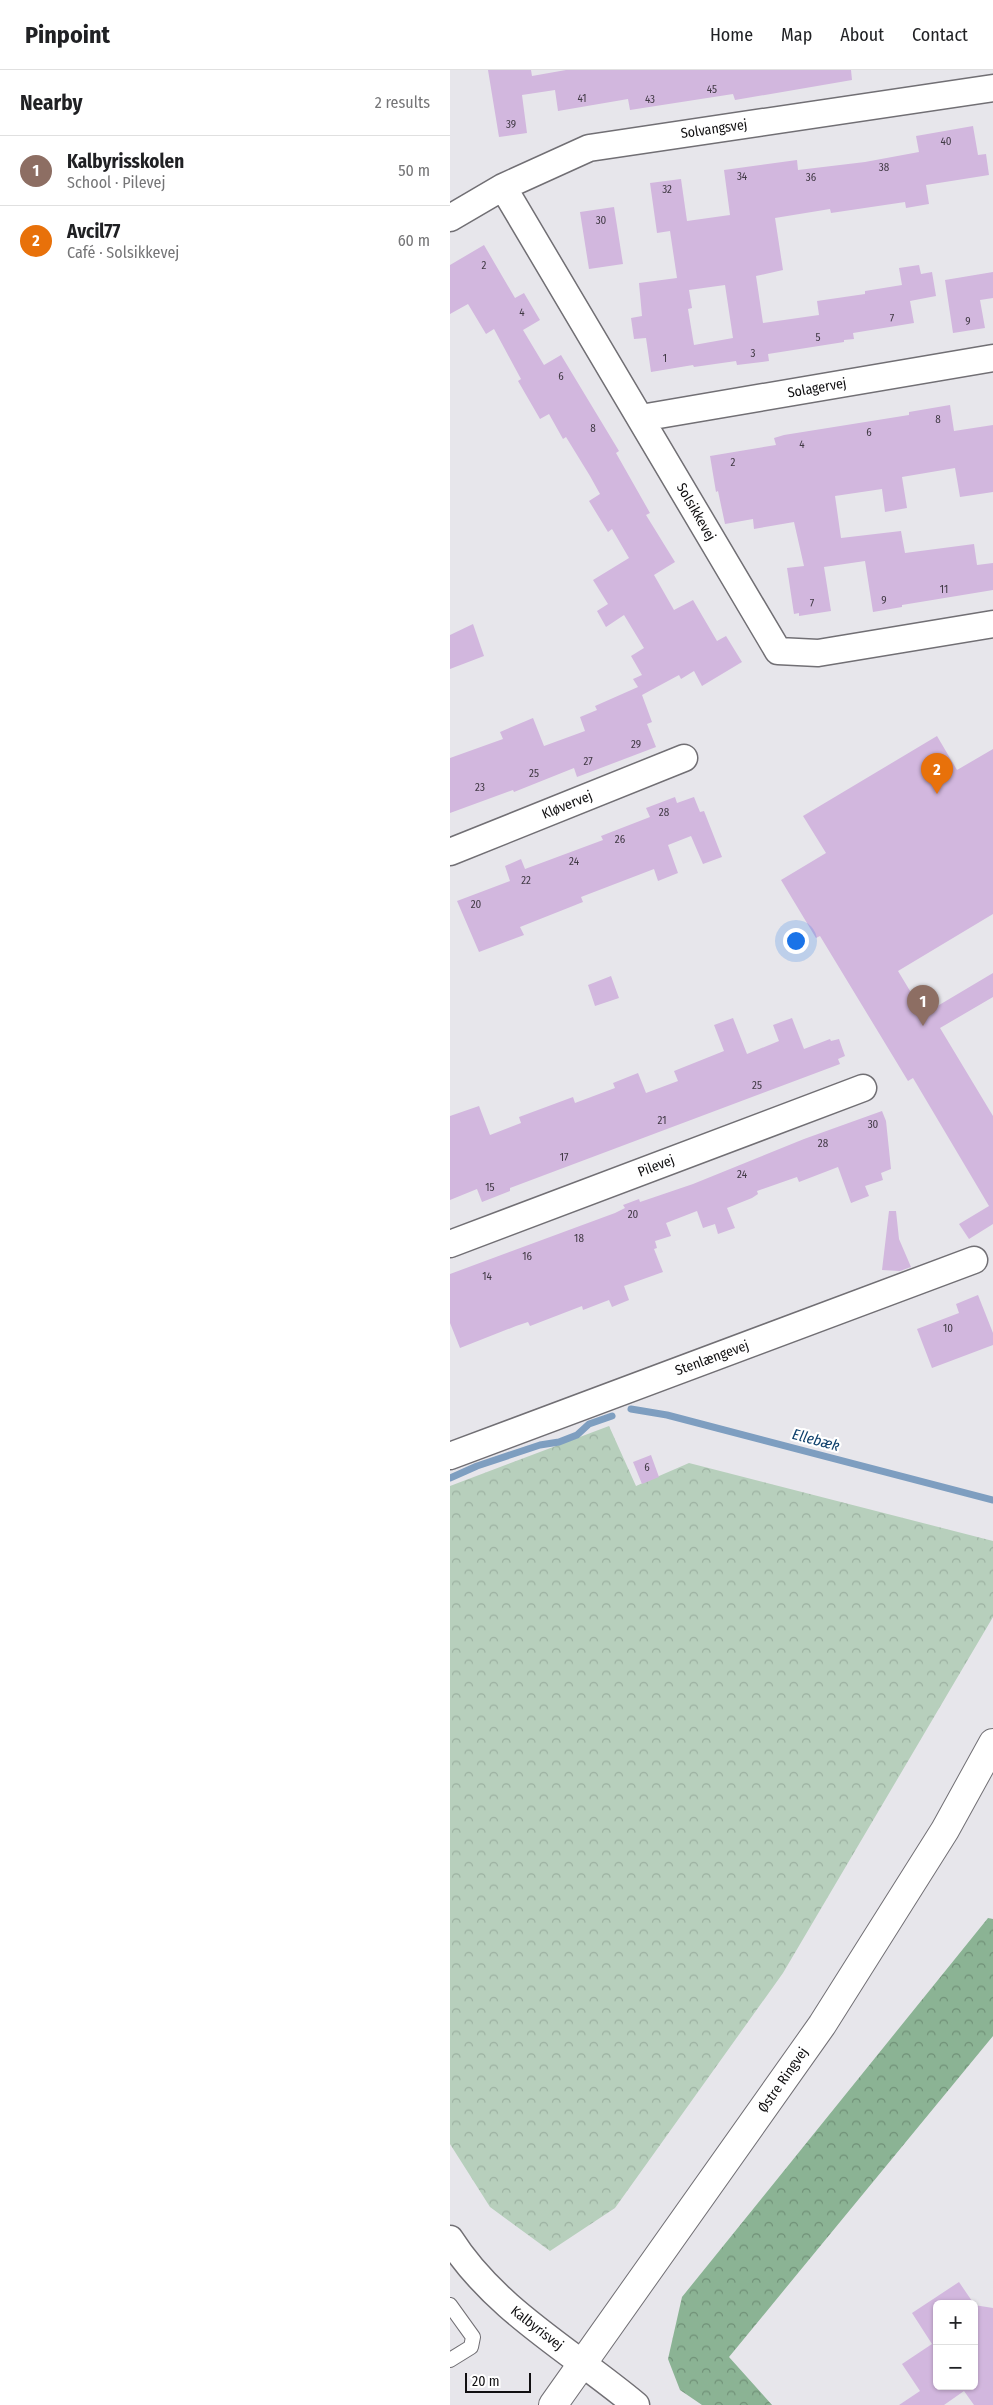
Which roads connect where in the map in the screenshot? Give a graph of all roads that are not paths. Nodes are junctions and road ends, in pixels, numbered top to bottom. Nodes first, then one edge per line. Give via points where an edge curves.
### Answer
1 (993, 88) edge
2 (503, 187) junction
3 (450, 218) edge
4 (993, 358) edge
5 (641, 418) junction
6 (993, 624) edge
7 (684, 758) dead end
8 (450, 852) edge
9 (863, 1088) dead end
10 (450, 1244) edge
11 (974, 1260) dead end
12 (450, 1456) edge
13 (993, 1743) edge
14 (452, 2247) edge
15 (450, 2305) edge
16 (450, 2360) edge
17 (584, 2363) junction
18 (554, 2405) edge
19 (636, 2405) edge

1 - 2 street, Solvangsvej via 589,148
2 - 3 street, Solvangsvej
2 - 5 street, Solsikkevej
4 - 5 street, Solagervej
5 - 6 street, Solsikkevej via 778,651 818,653
7 - 8 street, Kløvervej
9 - 10 street, Pilevej
11 - 12 street, Stenlængevej
13 - 17 street, Østre Ringvej via 945,1830 822,2025
14 - 17 street, Kalbyrisvej via 516,2312
15 - 16 lane via 473,2337 471,2347
17 - 18 street, Østre Ringvej
17 - 19 street, Kalbyrisvej

